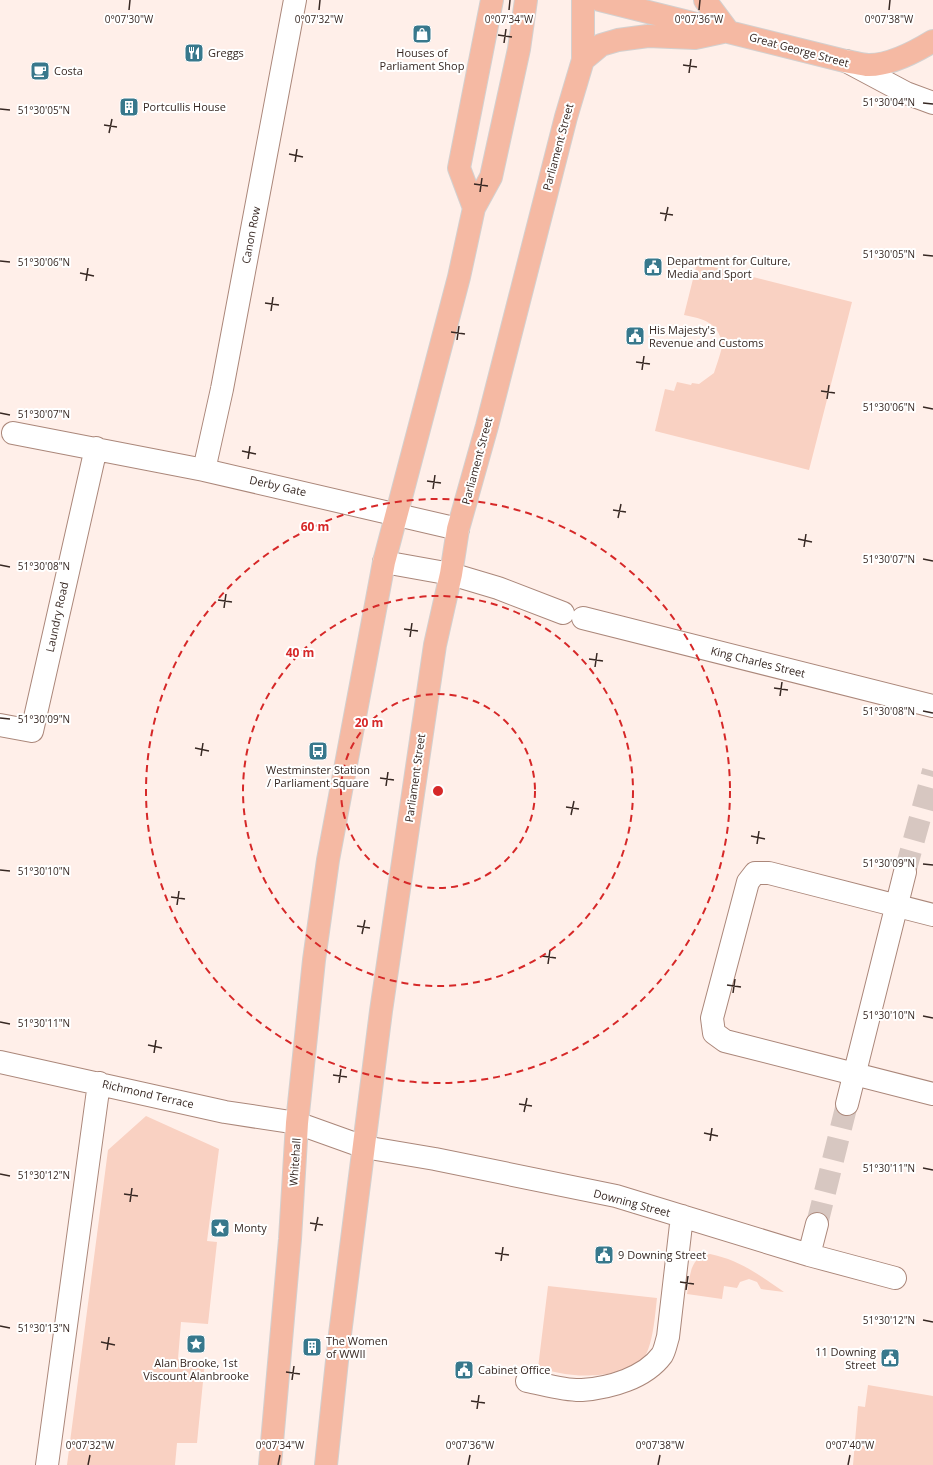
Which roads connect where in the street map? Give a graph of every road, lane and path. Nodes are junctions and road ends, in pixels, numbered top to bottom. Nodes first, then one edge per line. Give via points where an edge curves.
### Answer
1 (296, 0) edge
2 (492, 0) edge
3 (526, 0) edge
4 (583, 0) edge
5 (600, 0) edge
6 (705, 0) edge
7 (728, 31) junction
8 (933, 41) edge
9 (583, 60) junction
10 (845, 61) junction
11 (933, 103) edge
12 (474, 208) junction
13 (13, 433) dead end
14 (96, 448) junction
15 (204, 470) junction
16 (398, 514) junction
17 (458, 529) junction
18 (384, 562) junction
19 (451, 574) junction
20 (933, 706) edge
21 (0, 725) edge
22 (905, 872) tunnel mouth
23 (897, 906) junction
24 (933, 915) edge
25 (0, 1062) edge
26 (854, 1074) junction
27 (99, 1083) junction
28 (933, 1094) edge
29 (846, 1104) tunnel mouth
30 (297, 1123) junction
31 (364, 1147) junction
32 (682, 1216) junction
33 (817, 1224) tunnel mouth
34 (809, 1254) junction
35 (895, 1278) dead end
36 (527, 1381) dead end
37 (47, 1465) edge
38 (270, 1465) edge
39 (326, 1465) edge

1 - 15 street, Canon Row via 222,389
2 - 12 main road via 459,168
3 - 12 main road via 519,49 491,177
4 - 9 main road, Parliament Street
5 - 7 main road, Great George Street
6 - 7 main road
7 - 9 main road, Great George Street via 695,38 648,36 618,40 601,46
7 - 10 main road, Great George Street
8 - 10 main road via 920,49 882,63 868,65
9 - 17 main road, Parliament Street
10 - 11 street, Great George Street via 906,93
12 - 16 main road via 459,277
13 - 14 street, Derby Gate
14 - 15 street, Derby Gate
14 - 21 street, Laundry Road via 32,731
15 - 16 street, Derby Gate
16 - 17 street, Derby Gate
16 - 18 main road
17 - 19 main road, Parliament Street
18 - 19 street, King Charles Street
18 - 30 main road, Whitehall via 328,860 314,960
19 - 20 street, King Charles Street via 573,615
19 - 31 main road, Parliament Street via 435,644
22 - 23 street
23 - 24 street
23 - 26 street
23 - 26 street via 769,873 755,873 748,882 712,1018 714,1033 725,1041
25 - 27 street, Richmond Terrace
26 - 28 street
26 - 29 street
27 - 30 street, Richmond Terrace via 226,1112
27 - 37 street
30 - 31 street, Richmond Terrace
30 - 38 main road, Whitehall via 290,1239
31 - 32 street, Downing Street via 435,1158 608,1195
31 - 39 main road
32 - 34 street, Downing Street
32 - 36 street via 668,1337 663,1354 652,1367 636,1377 581,1390
33 - 34 street
34 - 35 street, Downing Street

